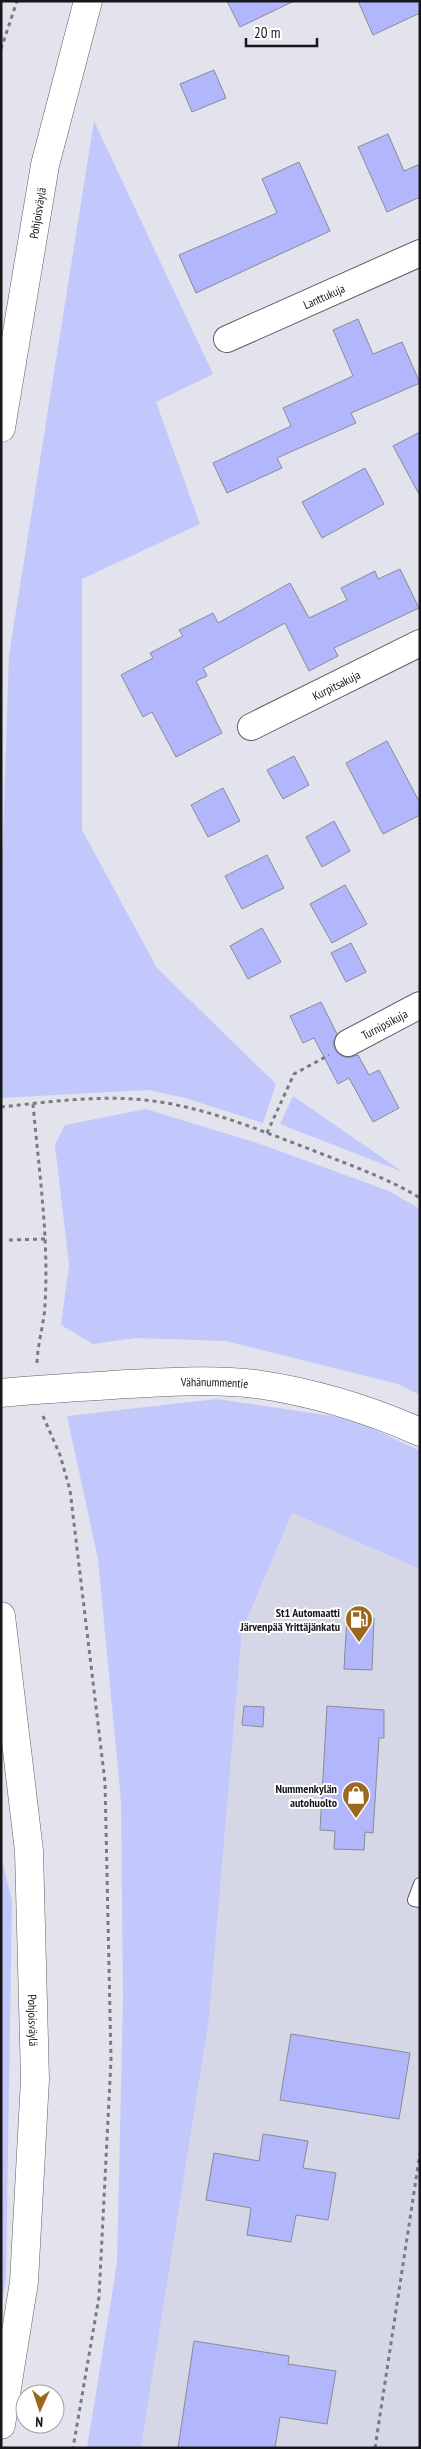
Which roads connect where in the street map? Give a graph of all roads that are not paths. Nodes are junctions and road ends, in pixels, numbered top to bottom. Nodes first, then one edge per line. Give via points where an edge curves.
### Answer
1 (88, 1) edge
2 (420, 253) edge
3 (227, 339) dead end
4 (1, 428) edge
5 (420, 643) edge
6 (251, 727) dead end
7 (420, 1005) edge
8 (348, 1043) road end
9 (1, 1394) edge
10 (420, 1432) edge
11 (1, 1616) edge
12 (420, 1884) edge
13 (420, 1901) edge
14 (1, 2425) edge

1 - 4 main road, Pohjoisväylä via 45,165
2 - 3 street, Lanttukuja
5 - 6 street, Kurpitsakuja
7 - 8 street, Turnipsikuja
9 - 10 main road, Vähänummentie via 157,1383 254,1384 305,1392 388,1418
11 - 14 main road, Pohjoisväylä via 29,1851 35,2079 24,2282
12 - 13 lane via 414,1900

